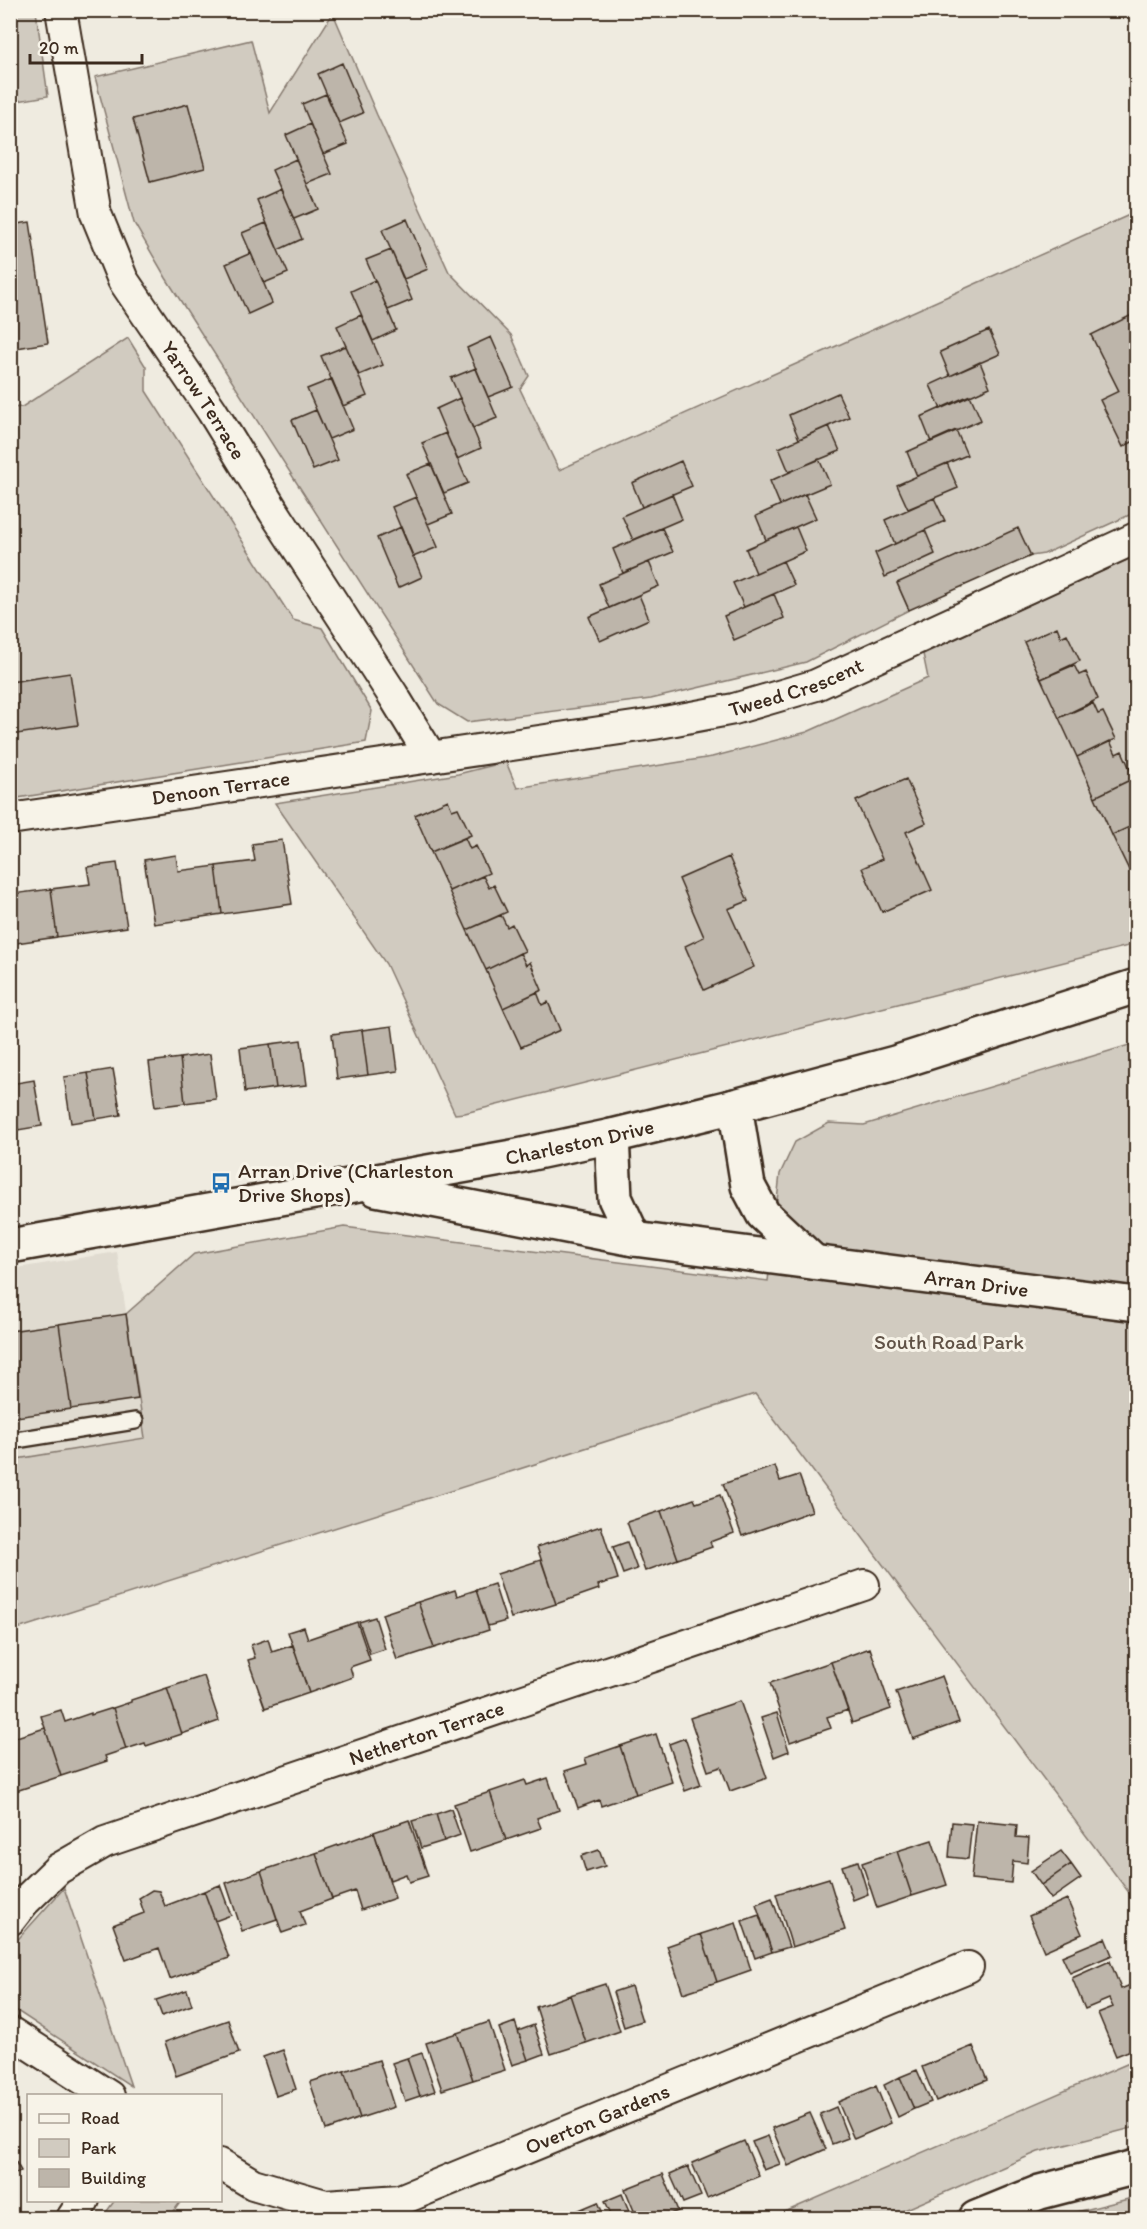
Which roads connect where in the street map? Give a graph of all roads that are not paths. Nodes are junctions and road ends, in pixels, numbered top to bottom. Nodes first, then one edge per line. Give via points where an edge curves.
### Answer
1 (61, 10) edge
2 (1137, 538) edge
3 (431, 757) junction
4 (10, 819) edge
5 (1137, 986) edge
6 (735, 1106) junction
7 (612, 1136) junction
8 (358, 1185) junction
9 (634, 1239) junction
10 (10, 1246) edge
11 (814, 1262) junction
12 (1137, 1304) edge
13 (135, 1421) dead end
14 (10, 1441) edge
15 (864, 1585) dead end
16 (10, 1920) edge
17 (968, 1967) dead end
18 (10, 2032) edge
19 (107, 2094) edge
20 (222, 2165) edge
21 (1137, 2167) edge
22 (83, 2202) edge
23 (72, 2218) edge
24 (976, 2218) edge

1 - 3 street, Yarrow Terrace via 96,214 123,280 212,411
2 - 3 street, Tweed Crescent via 816,685 734,709 654,724
3 - 4 street, Denoon Terrace
5 - 6 street, Charleston Drive via 895,1063
6 - 7 street, Charleston Drive
6 - 11 street via 748,1186 763,1214
7 - 8 street, Charleston Drive
7 - 9 street via 615,1198
8 - 9 street, Arran Drive
8 - 10 street, Charleston Drive
9 - 11 street, Arran Drive
11 - 12 street, Arran Drive
13 - 14 lane
15 - 16 street, Netherton Terrace via 105,1842 58,1869
17 - 20 street, Overton Gardens via 400,2200 325,2205 253,2184
18 - 19 street
21 - 24 street via 1040,2192
22 - 23 street

